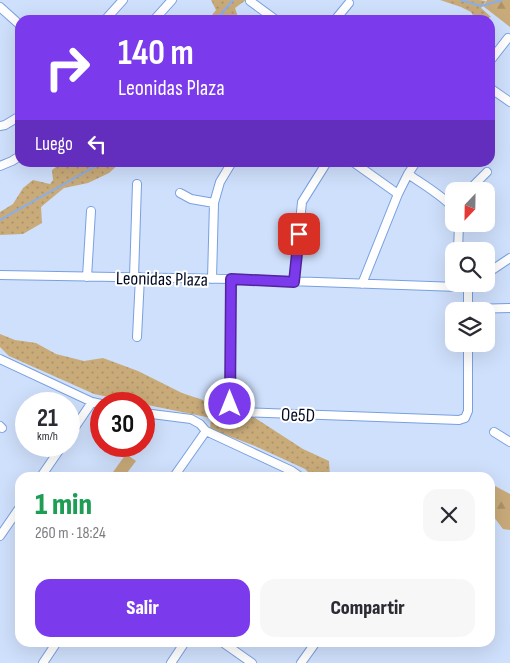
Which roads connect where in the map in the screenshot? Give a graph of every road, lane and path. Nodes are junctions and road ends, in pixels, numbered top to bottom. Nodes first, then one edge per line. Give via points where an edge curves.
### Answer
1 (123, 0) edge
2 (172, 0) edge
3 (250, 1) edge
4 (349, 3) dead end
5 (0, 7) edge
6 (110, 15) edge
7 (158, 15) edge
8 (269, 15) edge
9 (339, 15) edge
10 (15, 20) edge
11 (508, 38) dead end
12 (495, 55) edge
13 (495, 92) edge
14 (510, 102) edge
15 (15, 119) edge
16 (0, 126) edge
17 (15, 159) edge
18 (0, 164) edge
19 (229, 167) edge
20 (324, 167) edge
21 (360, 167) edge
22 (413, 167) edge
23 (487, 172) dead end
24 (408, 174) junction
25 (477, 182) edge
26 (137, 184) dead end
27 (180, 194) dead end
28 (398, 194) junction
29 (445, 200) edge
30 (214, 204) junction
31 (91, 211) dead end
32 (510, 258) edge
33 (495, 268) edge
34 (0, 275) edge
35 (87, 276) junction
36 (137, 277) junction
37 (212, 279) junction
38 (231, 279) junction
39 (294, 282) junction
40 (362, 284) junction
41 (445, 286) edge
42 (510, 308) edge
43 (495, 309) edge
44 (137, 337) dead end
45 (468, 352) edge
46 (1, 359) edge
47 (90, 401) edge
48 (90, 405) edge
49 (155, 414) edge
50 (80, 420) edge
51 (206, 431) junction
52 (494, 432) dead end
53 (510, 442) edge
54 (54, 457) edge
55 (44, 472) edge
56 (177, 472) edge
57 (290, 472) edge
58 (15, 514) edge
59 (0, 536) edge
60 (54, 647) edge
61 (182, 647) edge
62 (229, 647) edge
63 (312, 647) edge
64 (43, 663) edge
65 (171, 663) edge
66 (252, 663) edge
67 (301, 663) edge

1 - 6 street
2 - 7 street
3 - 8 street
4 - 9 street
5 - 10 street
11 - 12 street
13 - 14 street
15 - 16 street
17 - 18 street
19 - 30 street via 220,182
20 - 39 street via 302,202
21 - 28 street
22 - 24 street
23 - 25 street
24 - 28 street
24 - 29 street
26 - 36 street
27 - 30 street
28 - 40 street
30 - 37 street
31 - 35 street
32 - 33 street
34 - 35 street, Leonidas Plaza
35 - 36 street, Leonidas Plaza
36 - 37 street, Leonidas Plaza
36 - 44 street
37 - 38 street, Leonidas Plaza
38 - 39 street, Leonidas Plaza
38 - 45 street, Oe5D via 230,404 237,412 460,420 468,412
39 - 40 street, Leonidas Plaza
40 - 41 street, Leonidas Plaza
42 - 43 street
46 - 47 street
48 - 50 street
49 - 51 street via 191,419
51 - 56 street
51 - 57 street
52 - 53 street
54 - 55 street
58 - 59 street
60 - 64 street
61 - 65 street
62 - 66 street
63 - 67 street

